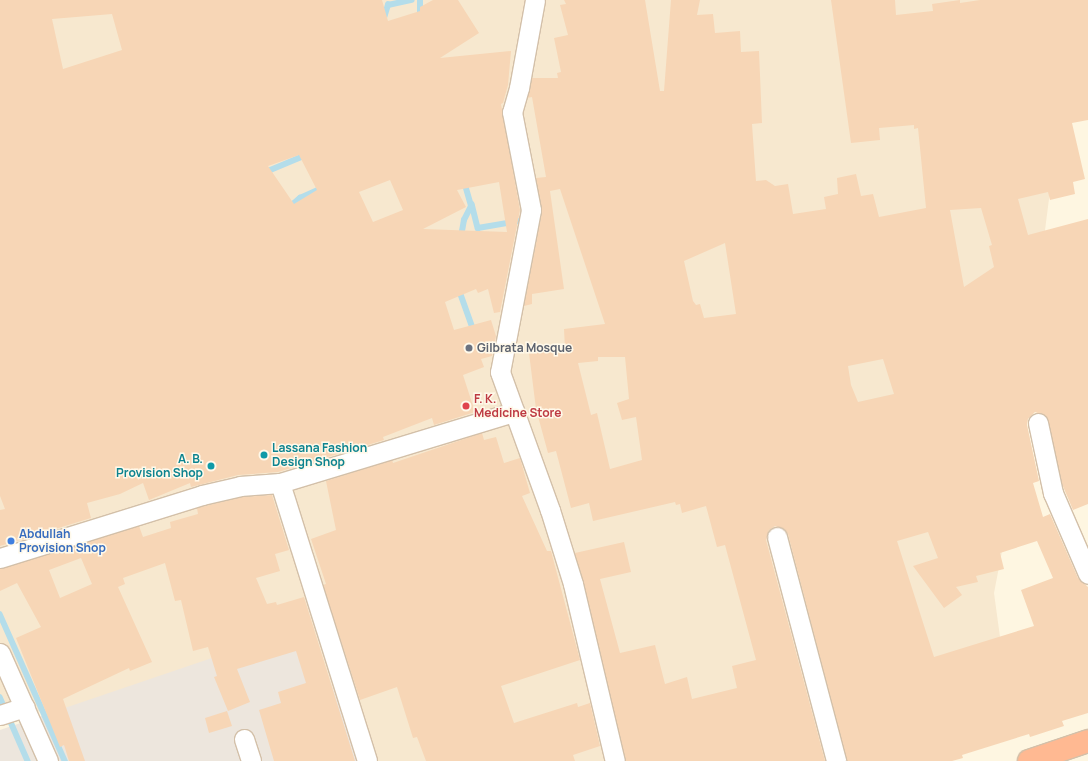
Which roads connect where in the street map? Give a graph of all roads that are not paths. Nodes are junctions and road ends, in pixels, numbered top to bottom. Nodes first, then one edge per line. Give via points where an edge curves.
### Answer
1 (535, 0) edge
2 (514, 412) junction
3 (1038, 423) dead end
4 (280, 482) junction
5 (777, 537) dead end
6 (0, 558) edge
7 (1088, 574) edge
8 (0, 653) edge
9 (22, 708) junction
10 (0, 714) edge
11 (244, 739) dead end
12 (1088, 741) edge
13 (48, 761) edge
14 (251, 761) edge
15 (367, 761) edge
16 (615, 761) edge
17 (836, 761) edge
18 (1029, 761) edge

1 - 2 street via 519,88 512,112 531,210 500,372
2 - 4 street
2 - 16 street via 550,510 573,584
3 - 7 street via 1053,493
4 - 6 street via 240,486 202,495
4 - 15 street
5 - 17 street
8 - 9 street
9 - 10 street
9 - 13 street
11 - 14 street
12 - 18 highway

